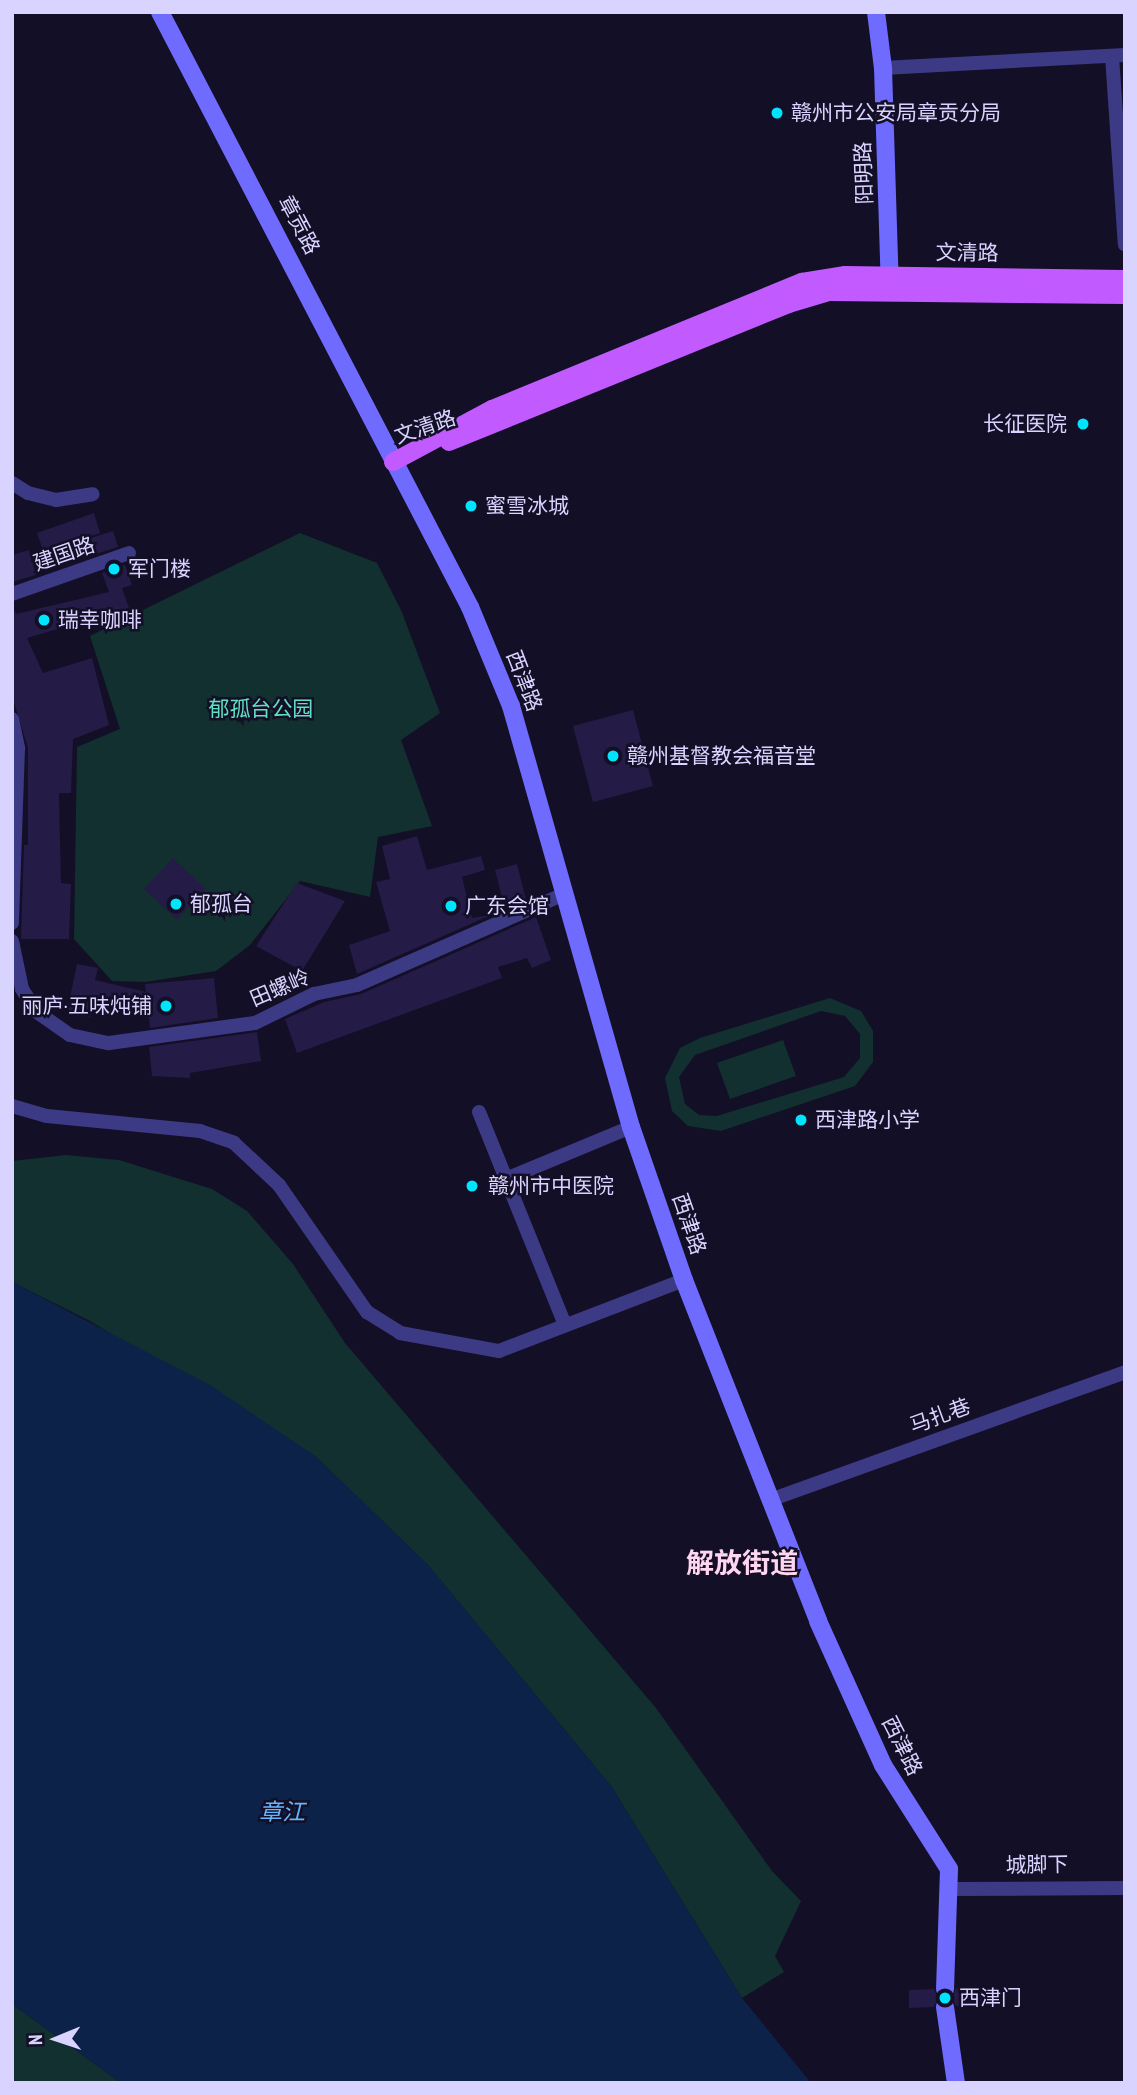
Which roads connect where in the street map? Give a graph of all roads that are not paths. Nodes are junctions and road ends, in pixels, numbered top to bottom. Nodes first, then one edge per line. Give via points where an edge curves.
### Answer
1 (160, 12) edge
2 (877, 12) edge
3 (1118, 56) edge
4 (883, 68) junction
5 (1125, 246) edge
6 (1125, 279) edge
7 (890, 283) junction
8 (1125, 295) edge
9 (393, 462) junction
10 (12, 483) edge
11 (93, 494) dead end
12 (130, 553) dead end
13 (12, 594) edge
14 (12, 719) edge
15 (564, 894) junction
16 (12, 923) edge
17 (12, 941) edge
18 (12, 1106) edge
19 (479, 1112) dead end
20 (631, 1127) junction
21 (506, 1178) junction
22 (684, 1280) junction
23 (565, 1325) junction
24 (1125, 1372) edge
25 (770, 1500) junction
26 (1125, 1888) edge
27 (950, 1889) junction
28 (956, 2083) edge

1 - 9 main road, 章贡路
2 - 4 main road, 阳明路
3 - 4 street
3 - 5 street
4 - 7 main road, 阳明路
6 - 7 main road, 文清路
7 - 8 main road, 文清路
7 - 9 main road, 文清路 via 829,292 789,304 497,425
9 - 15 main road, 西津路 via 470,607 511,706
10 - 11 street via 28,494 56,500
12 - 13 street, 建国路
14 - 16 street via 18,748
15 - 17 street, 田螺岭 via 357,985 314,994 255,1023 109,1043 70,1035 37,1012 22,989
15 - 20 main road, 西津路
18 - 23 street via 47,1116 200,1131 234,1143 279,1185 367,1312 387,1328 499,1351
19 - 21 street
20 - 21 street
20 - 22 main road, 西津路
21 - 23 street
22 - 23 street
22 - 25 main road, 西津路
24 - 25 street, 马扎巷
25 - 27 main road, 西津路 via 883,1765 944,1857
26 - 27 street, 城脚下
27 - 28 main road, 西津路 via 945,1998

